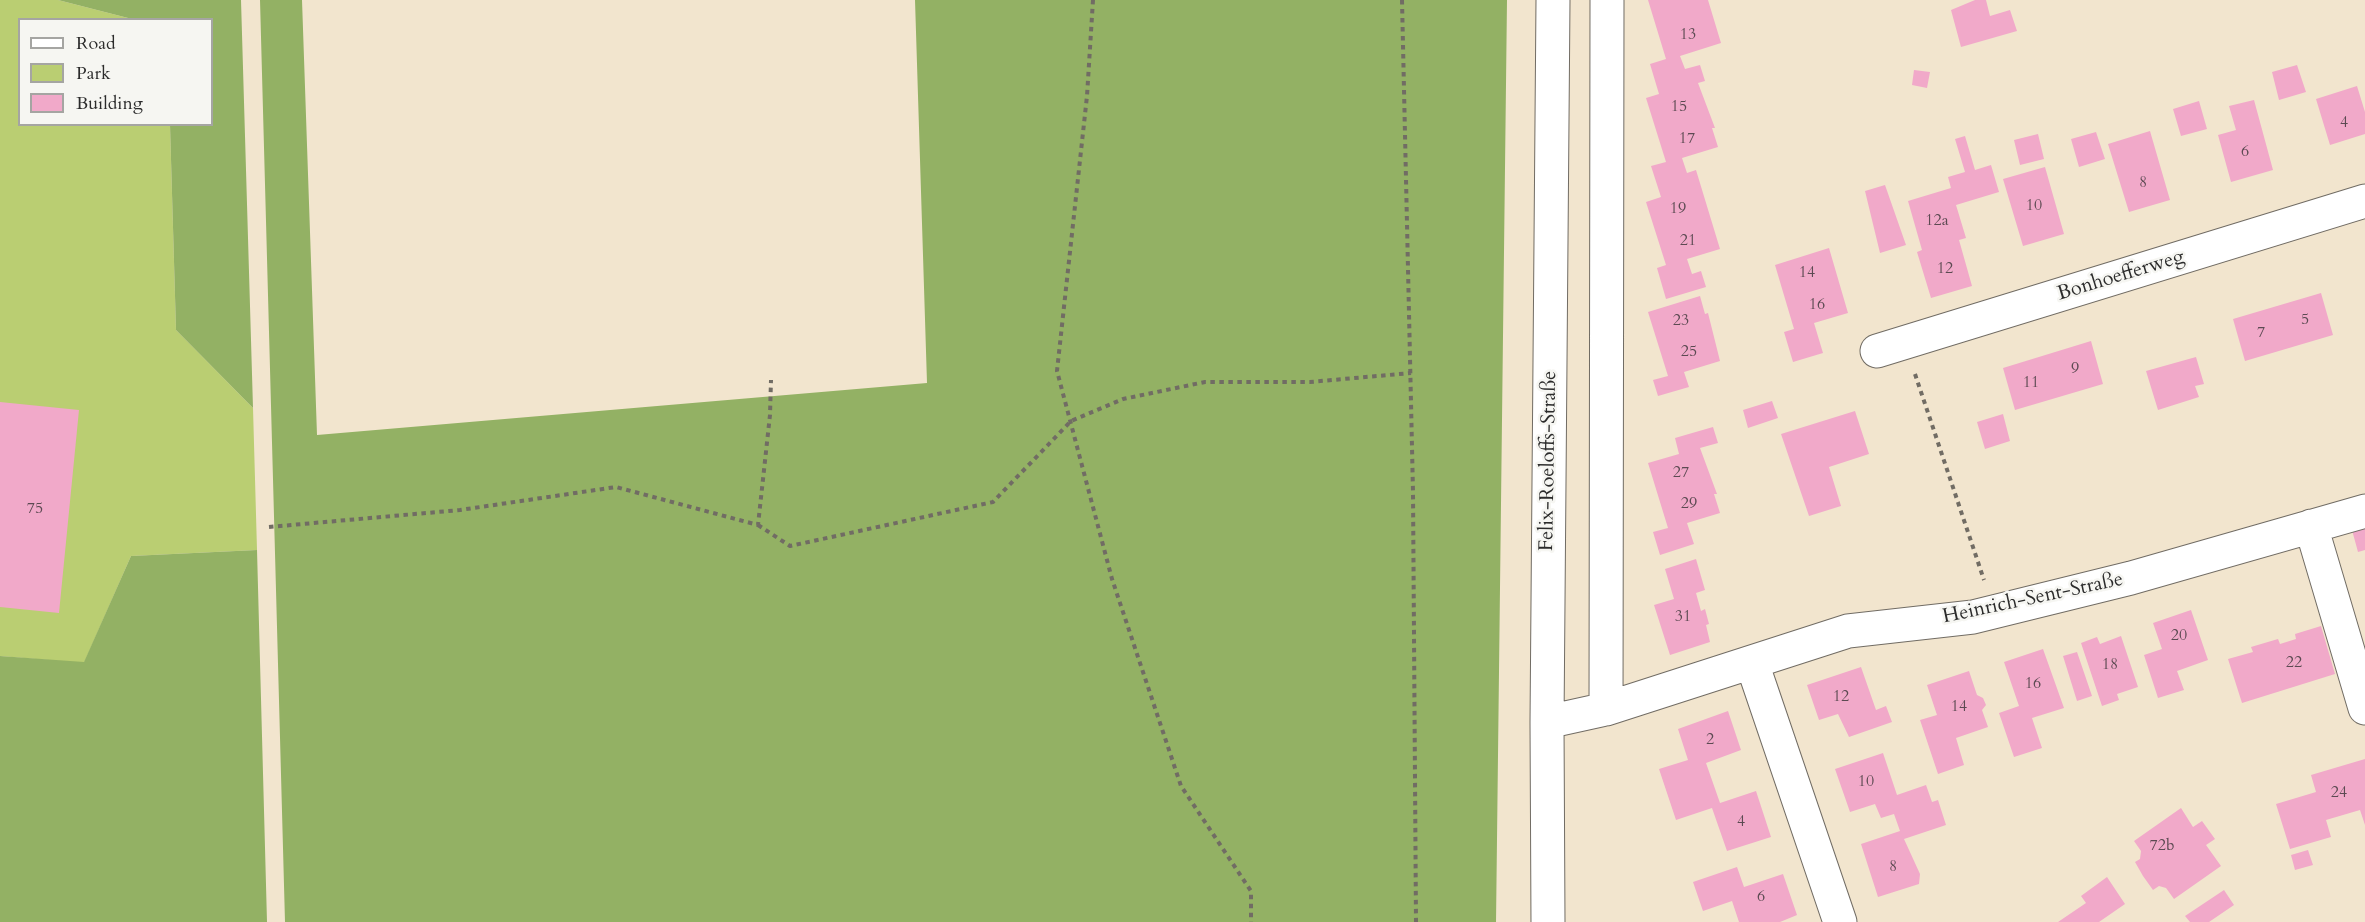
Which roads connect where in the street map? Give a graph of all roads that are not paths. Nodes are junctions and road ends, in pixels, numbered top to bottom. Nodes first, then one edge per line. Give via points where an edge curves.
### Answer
1 (1553, 0) edge
2 (1607, 0) edge
3 (2365, 201) edge
4 (1891, 347) road end
5 (2365, 511) edge
6 (2311, 526) junction
7 (1752, 663) junction
8 (2365, 708) edge
9 (1606, 709) junction
10 (1547, 722) junction
11 (1548, 922) edge
12 (1840, 922) edge

1 - 10 street, Felix-Roeloffs-Straße
2 - 9 street
3 - 4 street, Bonhoefferweg
5 - 6 street, Heinrich-Sent-Straße
6 - 7 street, Heinrich-Sent-Straße via 2131,578 1973,617 1848,631
6 - 8 street
7 - 9 street, Heinrich-Sent-Straße
7 - 12 street
9 - 10 street, Heinrich-Sent-Straße
10 - 11 street, Felix-Roeloffs-Straße

